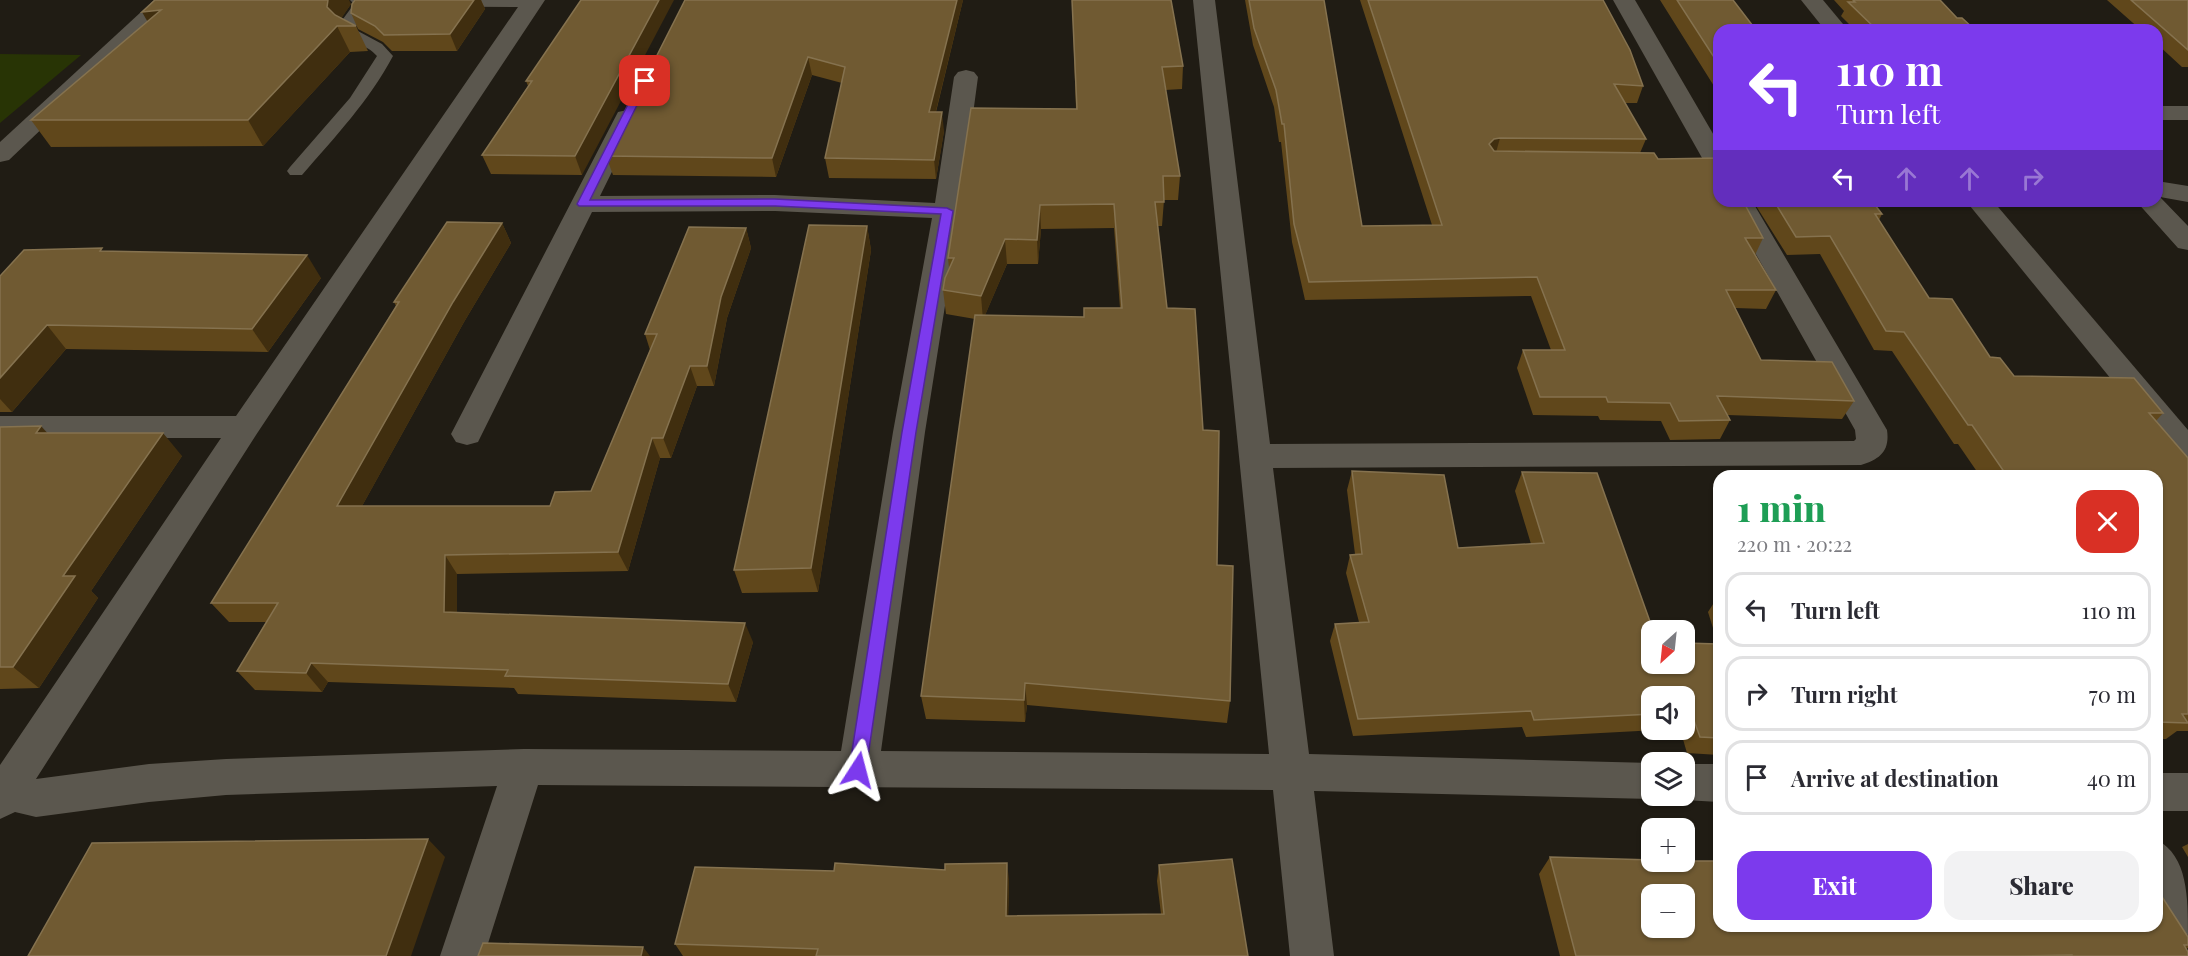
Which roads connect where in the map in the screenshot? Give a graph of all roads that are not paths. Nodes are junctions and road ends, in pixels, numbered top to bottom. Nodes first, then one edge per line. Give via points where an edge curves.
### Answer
1 (166, 0) edge
2 (363, 0) edge
3 (534, 0) edge
4 (1204, 0) edge
5 (1624, 0) edge
6 (1812, 0) edge
7 (1832, 24) edge
8 (966, 77) dead end
9 (639, 92) edge
10 (2163, 113) edge
11 (2188, 113) edge
12 (0, 154) edge
13 (1713, 155) edge
14 (1695, 164) edge
15 (1713, 165) edge
16 (296, 171) dead end
17 (2163, 190) edge
18 (2188, 194) edge
19 (583, 204) junction
20 (1742, 207) edge
21 (1984, 207) edge
22 (2155, 207) edge
23 (947, 211) junction
24 (2188, 242) edge
25 (0, 427) edge
26 (245, 427) junction
27 (467, 434) dead end
28 (2188, 452) edge
29 (1254, 456) junction
30 (1821, 464) edge
31 (524, 767) junction
32 (858, 770) junction
33 (1292, 772) junction
34 (1641, 781) edge
35 (1695, 782) edge
36 (1713, 783) edge
37 (2163, 792) edge
38 (2188, 792) edge
39 (2, 794) edge
40 (2163, 870) edge
41 (2188, 913) edge
42 (462, 956) edge
43 (1312, 956) edge

1 - 12 street
2 - 3 street
2 - 16 lane via 350,19 348,31 380,47 385,56 374,78
3 - 26 street
4 - 29 street
5 - 13 street
6 - 7 street
8 - 23 street
9 - 19 street
10 - 11 street
14 - 15 lane
17 - 18 street
19 - 23 street via 775,202
19 - 27 street
20 - 30 street via 1871,430 1873,442 1861,453
21 - 28 street
22 - 24 street
23 - 32 street
25 - 26 street
26 - 39 street
29 - 30 street
29 - 33 street
31 - 32 street
31 - 39 street via 226,777 36,798
31 - 42 street
32 - 33 street
33 - 34 street
33 - 43 street
35 - 36 street
37 - 38 street
40 - 41 street

